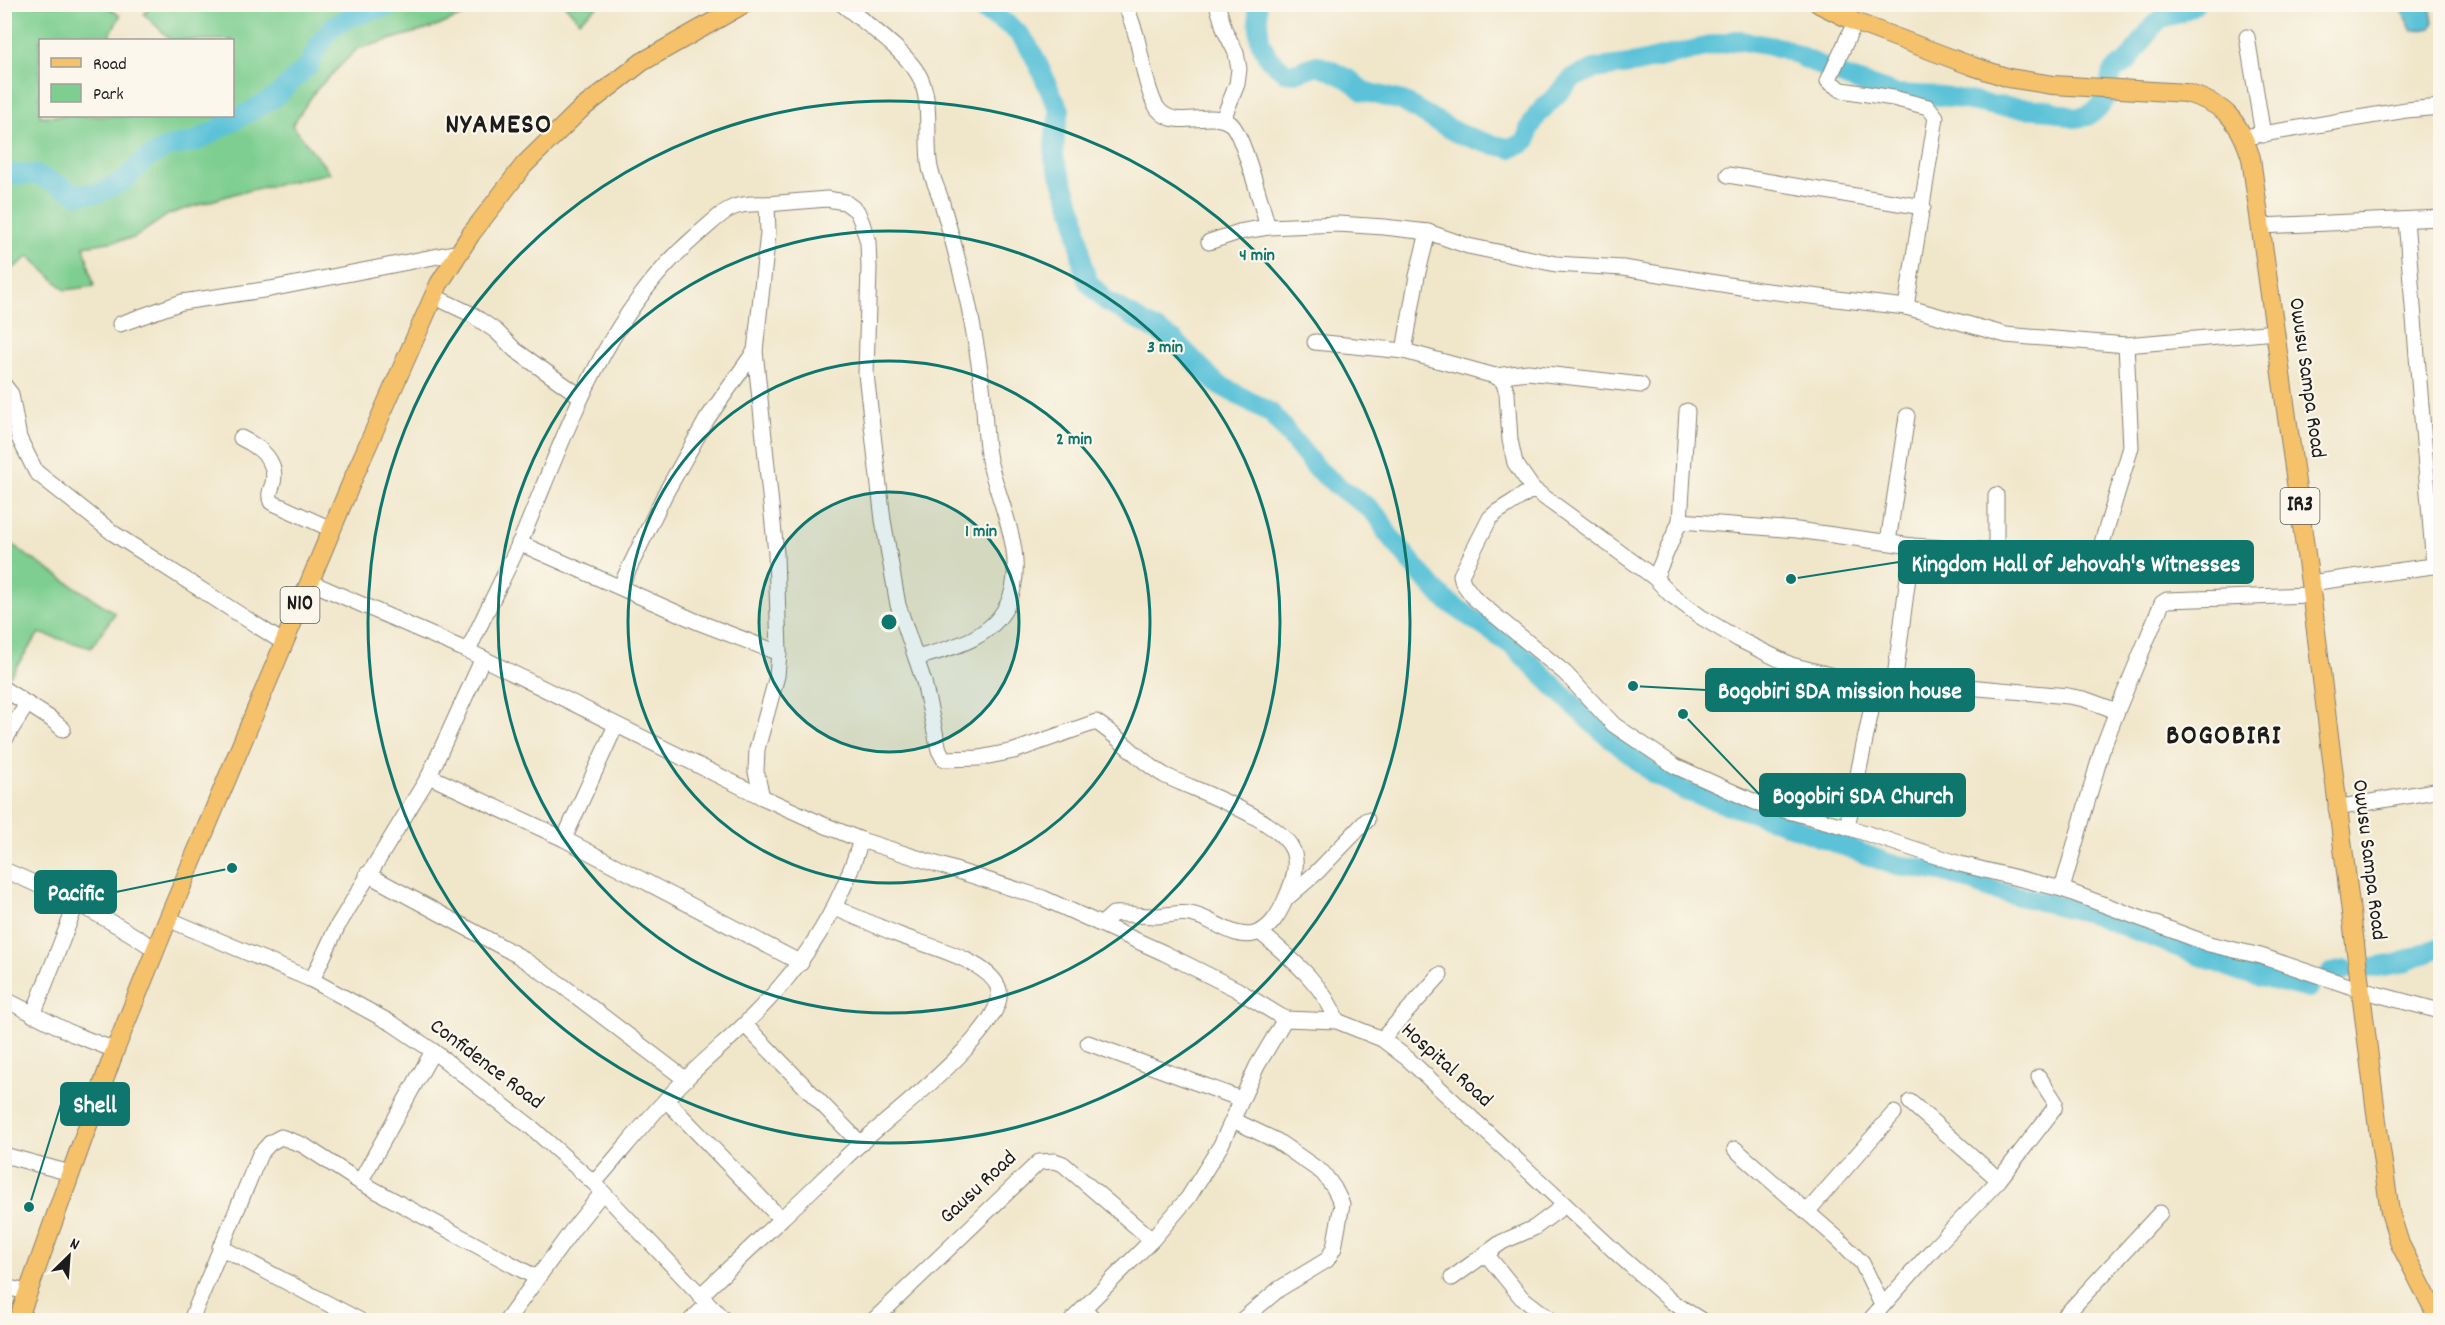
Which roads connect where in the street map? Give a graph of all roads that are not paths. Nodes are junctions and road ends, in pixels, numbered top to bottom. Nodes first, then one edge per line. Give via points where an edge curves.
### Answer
1 (744, 4) edge
2 (842, 4) edge
3 (1125, 4) edge
4 (1217, 4) edge
5 (1819, 4) edge
6 (1855, 22) junction
7 (2247, 37) dead end
8 (2440, 107) edge
9 (1223, 119) junction
10 (2254, 136) junction
11 (1728, 175) dead end
12 (767, 204) junction
13 (1923, 207) junction
14 (2440, 218) edge
15 (2406, 220) junction
16 (2260, 226) junction
17 (1268, 227) junction
18 (1428, 232) junction
19 (1209, 242) dead end
20 (459, 252) junction
21 (433, 296) junction
22 (1906, 307) junction
23 (120, 324) dead end
24 (2276, 332) junction
25 (1316, 342) dead end
26 (2126, 345) junction
27 (755, 351) junction
28 (1404, 351) junction
29 (1495, 376) junction
30 (4, 385) edge
31 (1641, 385) dead end
32 (580, 396) junction
33 (1687, 411) dead end
34 (1906, 416) dead end
35 (241, 438) dead end
36 (1533, 489) junction
37 (1996, 495) dead end
38 (1680, 520) junction
39 (332, 529) junction
40 (1888, 542) junction
41 (519, 543) junction
42 (1912, 546) junction
43 (1996, 551) junction
44 (2438, 565) edge
45 (1655, 578) junction
46 (310, 582) junction
47 (620, 587) junction
48 (2311, 589) junction
49 (284, 643) junction
50 (468, 651) junction
51 (779, 653) junction
52 (483, 658) junction
53 (916, 658) junction
54 (1894, 685) junction
55 (1876, 687) junction
56 (4, 689) edge
57 (27, 704) junction
58 (2117, 711) junction
59 (616, 725) junction
60 (63, 729) dead end
61 (4, 741) edge
62 (429, 776) junction
63 (2440, 790) edge
64 (762, 797) junction
65 (2336, 808) junction
66 (1366, 820) dead end
67 (1847, 827) junction
68 (564, 839) junction
69 (861, 840) junction
70 (4, 870) edge
71 (367, 874) junction
72 (2062, 889) junction
73 (1286, 899) junction
74 (77, 902) junction
75 (835, 908) junction
76 (168, 920) junction
77 (1102, 924) junction
78 (1260, 932) junction
79 (156, 950) junction
80 (801, 963) junction
81 (1440, 975) dead end
82 (312, 980) junction
83 (2361, 990) junction
84 (4, 999) edge
85 (2440, 1011) edge
86 (33, 1015) junction
87 (1285, 1019) junction
88 (1338, 1021) junction
89 (745, 1025) junction
90 (1382, 1039) junction
91 (1088, 1043) dead end
92 (115, 1050) junction
93 (433, 1051) junction
94 (2038, 1077) dead end
95 (685, 1079) junction
96 (1240, 1099) junction
97 (666, 1100) junction
98 (1910, 1102) dead end
99 (1894, 1113) dead end
100 (1233, 1120) junction
101 (861, 1144) junction
102 (1735, 1149) dead end
103 (4, 1155) edge
104 (70, 1173) junction
105 (1999, 1180) junction
106 (360, 1182) junction
107 (598, 1188) junction
108 (1565, 1205) junction
109 (1807, 1212) junction
110 (2160, 1214) dead end
111 (781, 1219) junction
112 (1152, 1239) junction
113 (220, 1248) junction
114 (1486, 1254) junction
115 (537, 1278) junction
116 (1452, 1278) dead end
117 (4, 1287) edge
118 (28, 1292) junction
119 (704, 1300) junction
120 (1882, 1305) junction
121 (1084, 1309) junction
122 (350, 1318) edge
123 (18, 1320) edge
124 (191, 1320) edge
125 (507, 1320) edge
126 (691, 1320) edge
127 (724, 1320) edge
128 (874, 1320) edge
129 (1072, 1320) edge
130 (1095, 1320) edge
131 (1242, 1320) edge
132 (1551, 1320) edge
133 (1701, 1320) edge
134 (1870, 1320) edge
135 (2061, 1320) edge
136 (2438, 1320) edge

1 - 20 main road, N10 via 642,62 580,110 524,165
2 - 53 street via 894,47 922,82 931,171 966,292 989,460 1013,546 1015,580 1009,602 995,622 969,641
3 - 9 street via 1158,110 1182,120
4 - 9 street via 1239,69
5 - 6 main road, Owusu Sampa Road / IR3
6 - 10 main road, Owusu Sampa Road / IR3 via 2009,78 2053,85 2186,93 2222,108
6 - 13 street via 1828,81 1842,90 1931,109 1936,117
7 - 10 street
8 - 10 street
9 - 17 street via 1233,126 1241,142
10 - 16 main road, Owusu Sampa Road / IR3 via 2250,158
11 - 13 street
12 - 27 street via 768,232
12 - 32 street via 739,204 726,210 664,266 626,315
12 - 53 street via 827,199 845,202 857,211 862,223 869,267 866,374 883,520 898,605
13 - 22 street
14 - 15 street
15 - 16 street
15 - 44 street
16 - 24 main road, Owusu Sampa Road / IR3
17 - 18 street via 1338,224
17 - 19 street
18 - 22 street via 1468,246 1556,264 1623,268 1837,301
18 - 28 street
20 - 21 main road, N10
20 - 23 street via 182,302
21 - 32 street via 496,331 523,356
21 - 39 main road, N10
22 - 26 street via 2006,335
24 - 26 street
24 - 48 main road, Owusu Sampa Road / IR3
25 - 28 street
26 - 43 street via 2131,447 2099,553 2092,556
27 - 47 street via 706,419
27 - 51 street via 776,553
28 - 29 street
29 - 31 street via 1527,372
29 - 36 street via 1503,381 1507,393 1515,463
30 - 49 street via 11,394 19,438 36,472 113,533
32 - 41 street
33 - 38 street
34 - 40 street
35 - 39 street via 256,446 272,463 271,501
36 - 45 street
36 - 67 street via 1490,518 1462,569 1463,583 1475,599 1564,673 1614,725 1675,766 1755,802
37 - 43 street
38 - 40 street
38 - 45 street
39 - 46 main road, N10
40 - 42 street
41 - 47 street
41 - 50 street
42 - 43 street
42 - 54 street
44 - 48 street
45 - 55 street via 1701,617 1749,645 1791,665
46 - 49 main road, N10
46 - 50 street
47 - 51 street
48 - 58 street via 2162,603
48 - 65 main road, Owusu Sampa Road / IR3
49 - 76 main road, N10
50 - 52 street
51 - 64 street via 777,676 757,749 756,772
52 - 59 street
52 - 62 street
53 - 73 street via 944,759 1014,751 1096,722 1143,762 1249,814 1287,841 1294,852 1296,868
54 - 55 street
54 - 58 street via 2068,696
55 - 67 street
56 - 57 street
57 - 60 street
57 - 61 street
58 - 72 street
59 - 64 street
59 - 68 street
62 - 68 street
62 - 71 street
63 - 65 street
64 - 69 street
65 - 83 main road, Owusu Sampa Road / IR3
66 - 73 street
67 - 72 street via 1960,864
68 - 80 street
69 - 75 street
69 - 77 street via 1043,898
70 - 74 street
71 - 82 street
71 - 95 street via 517,955
72 - 83 street via 2209,944 2261,956
73 - 78 street via 1272,923
74 - 79 street
74 - 86 street
75 - 80 street
75 - 101 street via 976,966 999,987 997,1010 985,1027 938,1077
76 - 79 main road, N10
76 - 82 street, Confidence Road
77 - 78 street via 1113,914 1189,914 1243,935
77 - 87 street via 1236,989
78 - 88 street via 1314,981
79 - 92 main road, N10
80 - 89 street
81 - 90 street
82 - 93 street, Confidence Road via 393,1024
83 - 85 street
83 - 136 main road, Owusu Sampa Road / IR3 via 2390,1212 2400,1244
84 - 86 street
86 - 92 street
87 - 88 street, Hospital Road
87 - 96 street
88 - 90 street, Hospital Road
89 - 95 street
89 - 101 street
90 - 108 street, Hospital Road
91 - 96 street
92 - 104 main road, N10
93 - 106 street
93 - 107 street, Confidence Road via 531,1127
94 - 105 street via 2055,1102 2054,1109
95 - 97 street
96 - 100 street
97 - 107 street
97 - 111 street
98 - 105 street
99 - 109 street
100 - 112 street via 1188,1198
100 - 131 street via 1277,1141 1323,1173 1342,1204 1334,1248 1327,1260 1279,1289
101 - 111 street
102 - 109 street
103 - 104 street
104 - 118 main road, N10
105 - 120 street
106 - 113 street via 303,1144 281,1137 261,1154
106 - 115 street
107 - 115 street
107 - 119 street, Confidence Road
108 - 114 street via 1534,1228
108 - 133 street, Hospital Road via 1672,1302
109 - 120 street via 1862,1263
110 - 135 street
111 - 119 street
112 - 121 street
112 - 128 street, Gausu Road via 1063,1164 1039,1162
113 - 122 street
113 - 124 street
114 - 116 street
114 - 132 street via 1521,1297
115 - 125 street
117 - 118 street
118 - 123 main road, N10
119 - 126 street
119 - 127 street, Confidence Road
120 - 134 street
121 - 129 street
121 - 130 street

